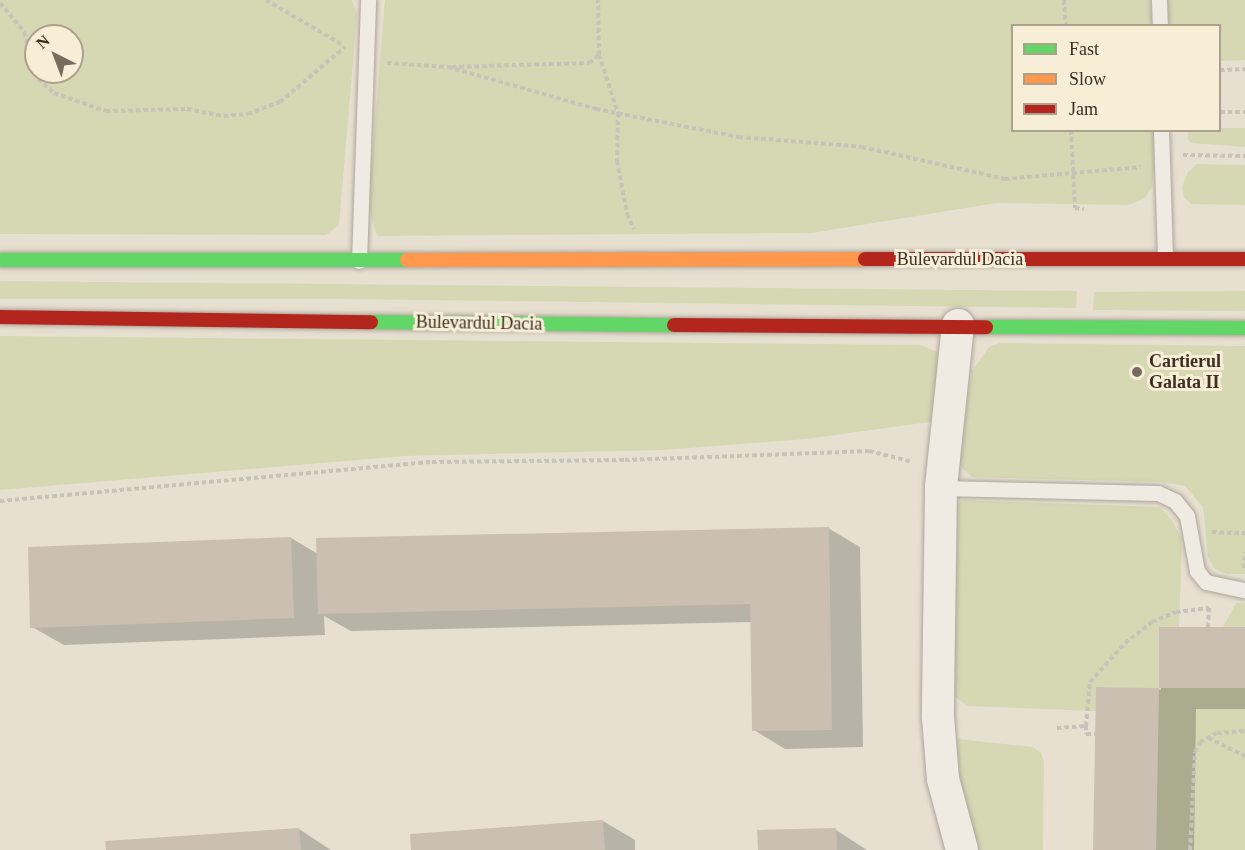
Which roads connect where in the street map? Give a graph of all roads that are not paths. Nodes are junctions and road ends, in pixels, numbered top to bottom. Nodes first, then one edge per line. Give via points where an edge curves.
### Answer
1 (368, 0) edge
2 (1159, 0) edge
3 (1160, 24) edge
4 (1161, 132) edge
5 (1165, 257) junction
6 (1245, 259) edge
7 (0, 260) edge
8 (359, 261) junction
9 (0, 317) edge
10 (958, 326) junction
11 (1245, 328) edge
12 (942, 478) junction
13 (1245, 590) edge
14 (962, 850) edge

1 - 8 lane
2 - 3 lane
4 - 5 lane
5 - 6 main road, Bulevardul Dacia
5 - 8 main road, Bulevardul Dacia
7 - 8 main road, Bulevardul Dacia
9 - 10 main road, Bulevardul Dacia
10 - 11 main road, Bulevardul Dacia
10 - 12 street
12 - 13 lane via 1158,494 1175,501 1187,516 1197,571 1206,582
12 - 14 street via 938,717 944,779

